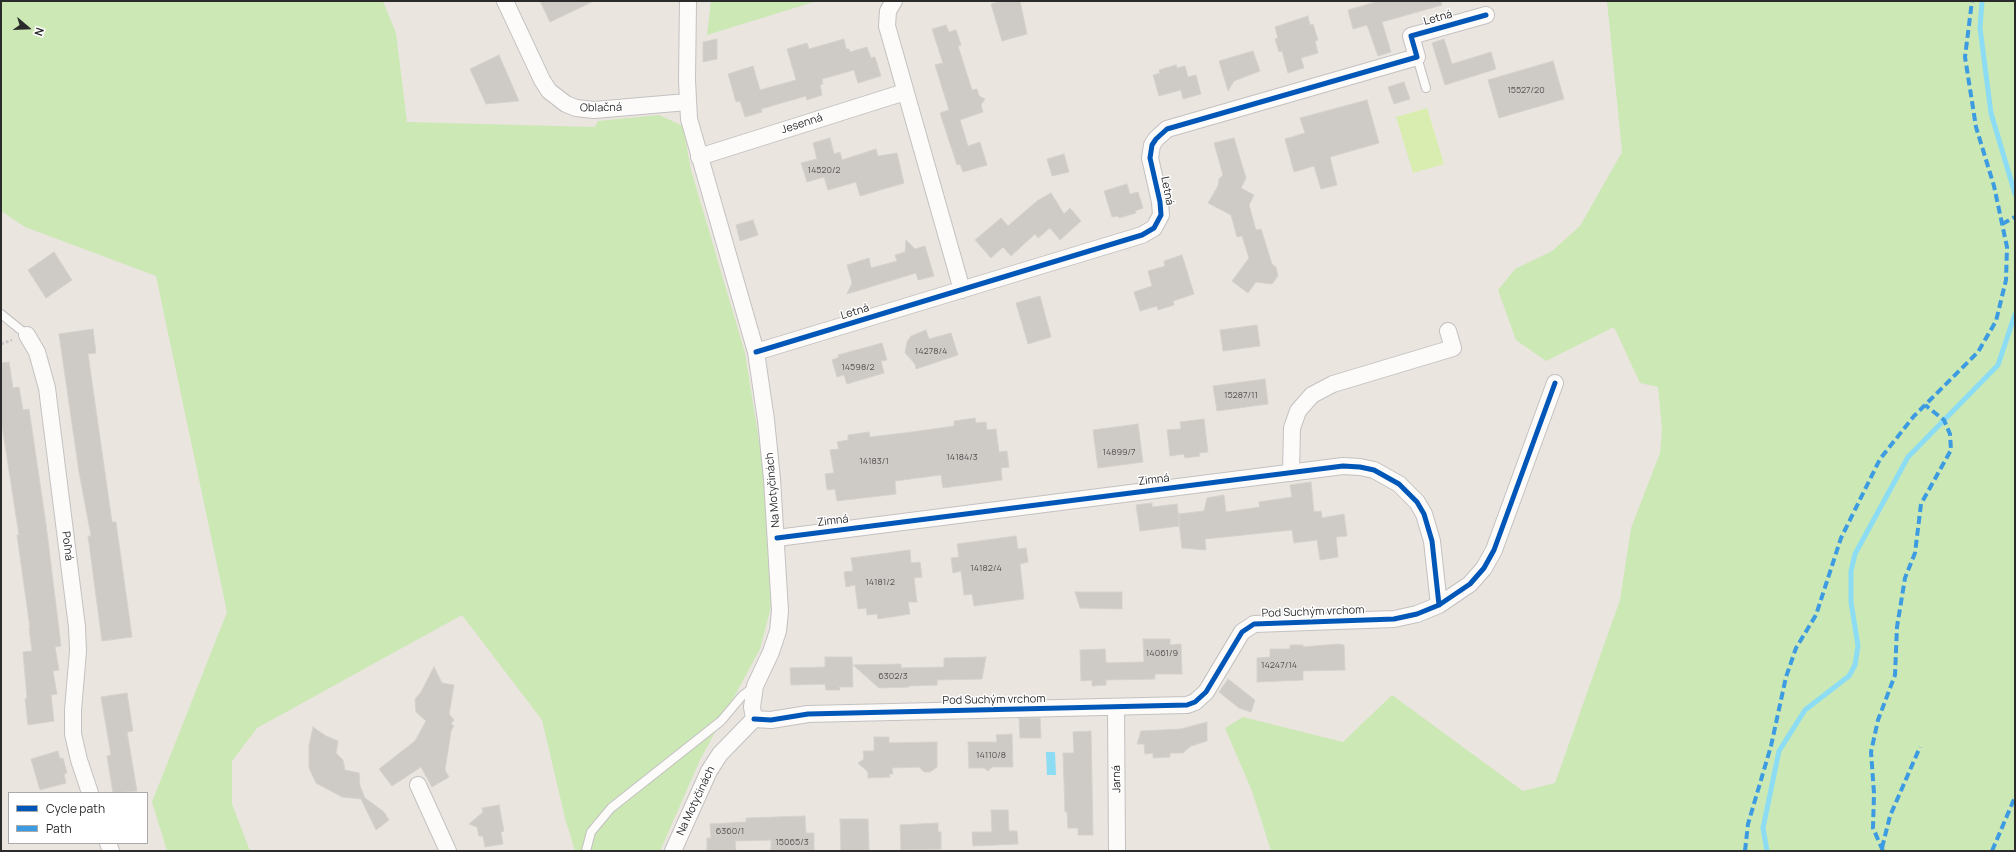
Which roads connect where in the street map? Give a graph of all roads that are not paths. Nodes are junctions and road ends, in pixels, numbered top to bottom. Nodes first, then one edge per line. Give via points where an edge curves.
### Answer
1 (505, 1) edge
2 (688, 1) edge
3 (894, 1) edge
4 (1486, 15) dead end
5 (1417, 57) junction
6 (1426, 88) dead end
7 (905, 92) junction
8 (687, 102) junction
9 (699, 157) junction
10 (962, 290) junction
11 (1, 314) edge
12 (1448, 331) dead end
13 (27, 335) joint
14 (756, 352) junction
15 (1555, 383) dead end
16 (1291, 473) junction
17 (777, 538) junction
18 (1439, 605) junction
19 (755, 686) junction
20 (1116, 707) junction
21 (754, 719) junction
22 (418, 785) dead end
23 (90, 792) edge
24 (448, 851) edge
25 (586, 851) edge
26 (673, 851) edge
27 (1117, 851) edge

1 - 8 street, Oblačná via 549,92 566,104 594,110
2 - 8 street, Na Motyčinách
3 - 7 street via 888,11 887,26
4 - 5 street, Letná via 1411,36
5 - 6 lane
5 - 10 street, Letná via 1167,129 1156,139 1151,152 1151,165 1161,208 1161,215 1154,228 1142,235
7 - 9 street, Jesenná
7 - 10 street
8 - 9 street, Na Motyčinách via 691,130
9 - 14 street, Na Motyčinách
10 - 14 street, Letná
11 - 13 lane, Poľná
12 - 16 street via 1453,348 1333,384 1312,395 1298,411 1293,424 1290,443
13 - 23 street, Poľná via 36,352 47,388 77,626 74,734
14 - 17 street, Na Motyčinách via 766,420
15 - 18 street, Pod Suchým vrchom via 1494,550 1484,568 1470,584
16 - 17 street, Zimná
16 - 18 street, Zimná via 1344,466 1360,467 1386,476 1409,493 1424,514 1429,527
17 - 19 street, Na Motyčinách via 780,611 778,631
18 - 20 street, Pod Suchým vrchom via 1417,614 1394,619 1254,624 1242,632 1206,692 1195,702 1178,706
19 - 21 street, Na Motyčinách via 752,707
19 - 25 lane via 742,696 721,721 611,808 591,832
20 - 21 street, Pod Suchým vrchom via 808,714 771,720
20 - 27 street, Jarná
21 - 26 street, Na Motyčinách via 716,760
22 - 24 street

